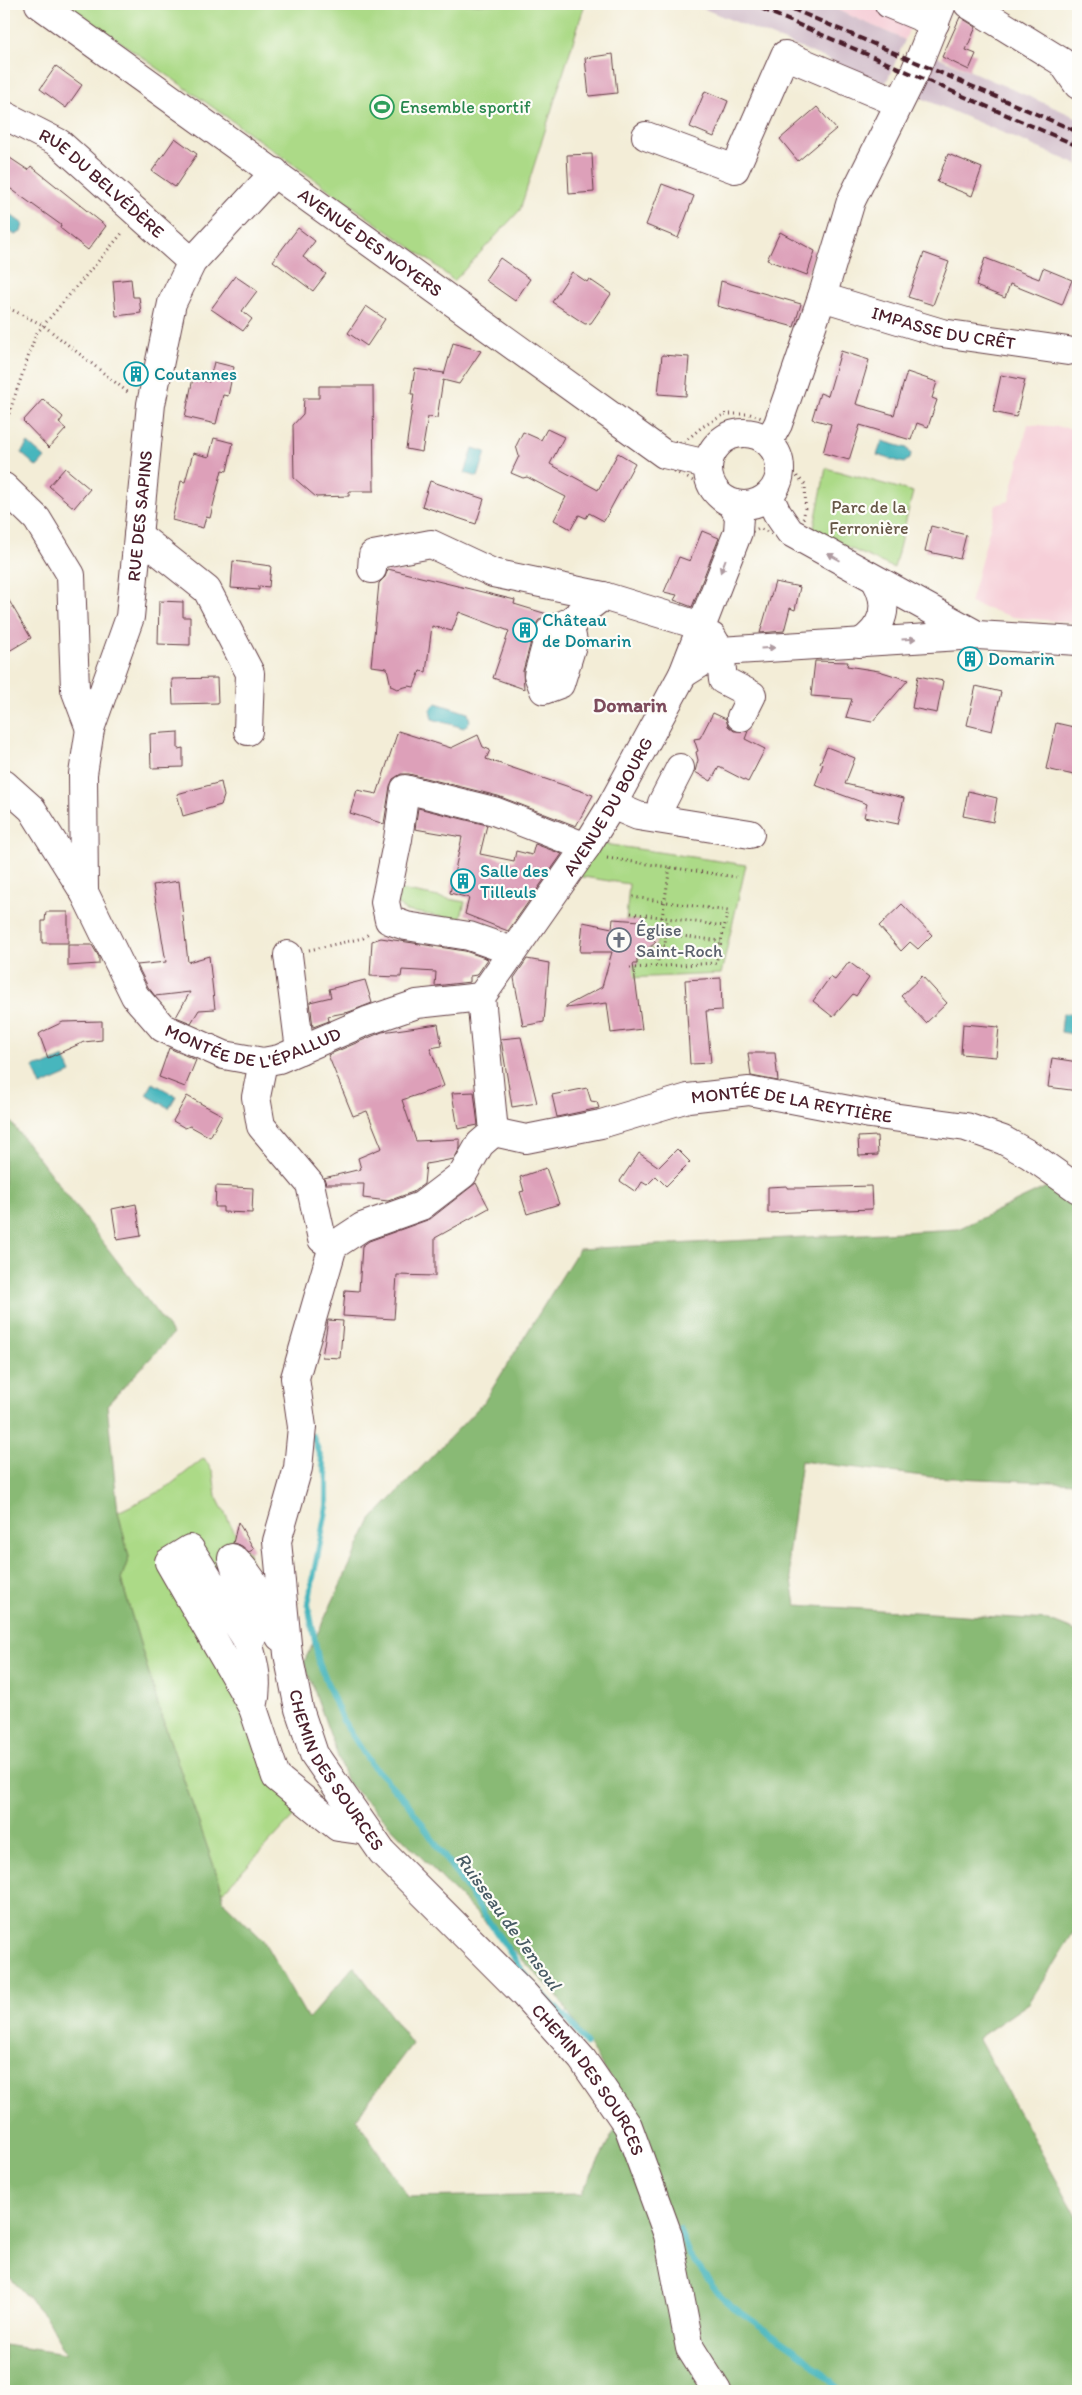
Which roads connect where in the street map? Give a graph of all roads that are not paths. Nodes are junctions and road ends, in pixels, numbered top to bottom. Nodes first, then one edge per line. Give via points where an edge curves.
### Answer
1 (39, 4) edge
2 (889, 4) edge
3 (968, 4) edge
4 (938, 13) edge
5 (1078, 85) edge
6 (900, 103) junction
7 (4, 115) edge
8 (646, 136) dead end
9 (275, 172) junction
10 (192, 262) junction
11 (822, 297) junction
12 (1068, 351) dead end
13 (773, 433) junction
14 (707, 464) junction
15 (4, 486) edge
16 (769, 496) junction
17 (732, 504) junction
18 (738, 532) junction
19 (794, 534) junction
20 (138, 535) junction
21 (372, 569) dead end
22 (876, 581) junction
23 (604, 596) junction
24 (704, 619) junction
25 (569, 622) dead end
26 (977, 635) junction
27 (1078, 641) edge
28 (860, 643) junction
29 (720, 651) junction
30 (683, 674) junction
31 (741, 717) dead end
32 (90, 729) junction
33 (248, 732) dead end
34 (680, 768) dead end
35 (4, 784) edge
36 (612, 805) junction
37 (659, 818) junction
38 (750, 834) dead end
39 (596, 852) junction
40 (84, 892) junction
41 (512, 951) junction
42 (288, 955) road end
43 (481, 997) junction
44 (300, 1050) junction
45 (262, 1062) junction
46 (494, 1132) junction
47 (1078, 1189) edge
48 (333, 1246) junction
49 (247, 1640) junction
50 (288, 1654) junction
51 (253, 1708) junction
52 (368, 1831) junction
53 (716, 2391) edge

1 - 9 street, AVENUE DES NOYERS
2 - 4 street
3 - 5 street via 1062,62
4 - 6 street
6 - 8 street via 785,55 735,169
6 - 11 street via 851,200
7 - 10 street, RUE DU BELVÉDÈRE via 59,143
9 - 10 street, RUE DES SAPINS
9 - 14 street, AVENUE DES NOYERS via 664,454
10 - 20 street, RUE DES SAPINS via 172,302 151,404
11 - 12 street, IMPASSE DU CRÊT via 942,333
11 - 13 street
13 - 14 street via 738,433 724,439 713,450
13 - 16 street via 780,468 778,484
14 - 17 street via 713,488 718,496
15 - 32 street via 38,519 71,575 75,690
16 - 17 street via 752,506
16 - 19 street via 777,513
17 - 18 street via 739,516
18 - 19 street via 758,524
18 -> 24 street, AVENUE DU BOURG
22 -> 19 street
20 - 32 street, RUE DES SAPINS via 130,617
20 - 33 street via 207,590 250,673
21 - 23 street via 373,555 432,544 493,573
22 - 26 street
22 - 28 street via 882,592 882,617 874,634
23 - 24 street
23 - 25 street
24 - 29 street
24 - 30 street, AVENUE DU BOURG
26 - 27 street
28 -> 26 street
29 -> 28 street
29 - 30 street
29 - 31 street via 723,680 752,694
30 - 36 street, AVENUE DU BOURG
32 - 40 street, RUE DES SAPINS via 83,774
34 - 37 street via 662,803
35 - 40 street, MONTÉE DE L'ÉPALLUD via 32,809
36 - 37 street via 638,816
36 - 39 street, AVENUE DU BOURG
37 - 38 street
39 - 41 street, AVENUE DU BOURG
39 - 41 street via 494,811 405,789 385,902 389,920 406,926 469,936
40 - 45 street, MONTÉE DE L'ÉPALLUD via 135,996 163,1028 224,1055
41 - 43 street, AVENUE DU BOURG
42 - 44 street
43 - 44 street, MONTÉE DE L'ÉPALLUD via 417,1004
43 - 46 street
44 - 45 street, MONTÉE DE L'ÉPALLUD
45 - 48 street via 256,1097 261,1126 310,1184 322,1239
46 - 47 street, MONTÉE DE LA REYTIÈRE via 526,1139 601,1124 688,1098 749,1091 870,1114 966,1127 1003,1140
46 - 48 street via 480,1144 463,1174 421,1206 362,1227
48 - 50 street, CHEMIN DES SOURCES via 295,1378 302,1427 298,1468 277,1541
49 - 50 street via 253,1636 254,1628 232,1558 253,1582
49 - 51 street via 256,1666 257,1693
49 - 51 street via 190,1549 169,1562
50 - 52 street, CHEMIN DES SOURCES via 299,1709 314,1754
51 - 52 street via 276,1778 338,1827
52 - 53 street, CHEMIN DES SOURCES via 382,1852 523,1993 582,2059 628,2126 668,2235 690,2348

